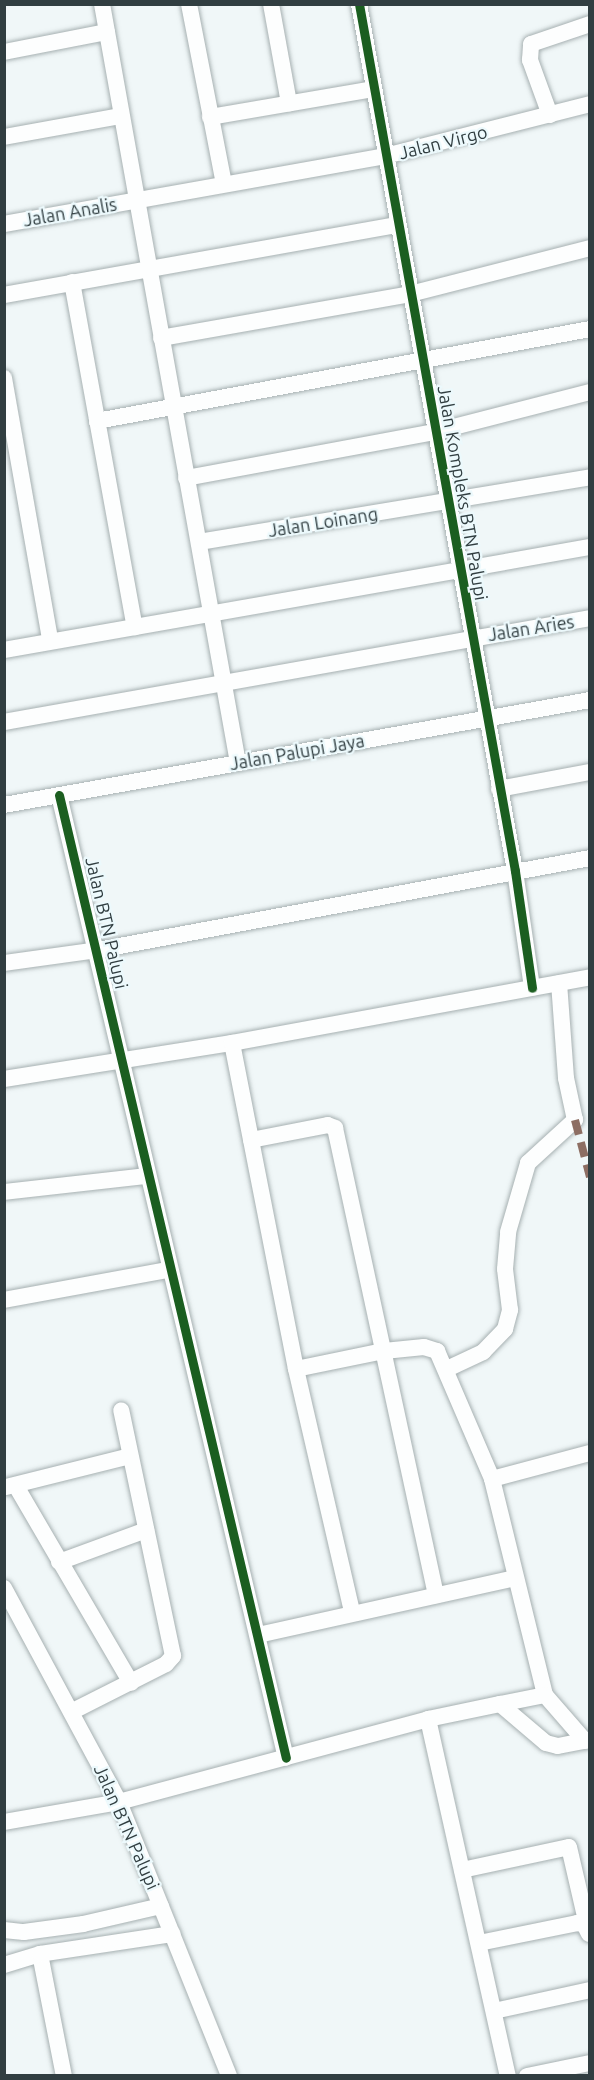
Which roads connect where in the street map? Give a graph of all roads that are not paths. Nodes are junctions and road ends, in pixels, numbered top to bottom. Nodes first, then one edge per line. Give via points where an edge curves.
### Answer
1 (102, 4) edge
2 (189, 4) edge
3 (271, 4) edge
4 (359, 4) edge
5 (590, 24) edge
6 (107, 32) junction
7 (4, 52) edge
8 (374, 89) junction
9 (289, 103) junction
10 (590, 104) edge
11 (549, 115) junction
12 (121, 116) junction
13 (210, 117) junction
14 (4, 137) edge
15 (385, 156) junction
16 (224, 184) junction
17 (135, 200) junction
18 (4, 224) edge
19 (396, 225) junction
20 (590, 248) edge
21 (149, 270) junction
22 (72, 282) junction
23 (410, 294) junction
24 (4, 295) edge
25 (590, 329) edge
26 (161, 338) junction
27 (422, 361) junction
28 (4, 378) edge
29 (590, 392) edge
30 (173, 405) junction
31 (97, 421) junction
32 (434, 432) junction
33 (590, 477) edge
34 (186, 478) junction
35 (447, 502) junction
36 (199, 542) junction
37 (590, 547) edge
38 (461, 569) junction
39 (211, 613) junction
40 (590, 618) edge
41 (135, 627) junction
42 (472, 637) junction
43 (50, 640) junction
44 (4, 650) edge
45 (225, 683) junction
46 (590, 700) edge
47 (486, 718) junction
48 (4, 722) edge
49 (238, 763) junction
50 (590, 772) edge
51 (499, 789) junction
52 (59, 795) junction
53 (4, 805) edge
54 (590, 858) edge
55 (515, 871) junction
56 (98, 950) junction
57 (4, 963) edge
58 (590, 977) edge
59 (559, 983) junction
60 (532, 988) junction
61 (232, 1043) junction
62 (120, 1060) junction
63 (4, 1079) edge
64 (251, 1140) junction
65 (146, 1176) junction
66 (4, 1192) edge
67 (168, 1270) junction
68 (4, 1300) edge
69 (384, 1351) junction
70 (296, 1369) junction
71 (447, 1369) junction
72 (122, 1410) dead end
73 (590, 1453) edge
74 (130, 1456) junction
75 (492, 1479) junction
76 (10, 1487) edge
77 (146, 1530) junction
78 (58, 1562) junction
79 (515, 1578) junction
80 (4, 1588) edge
81 (436, 1595) junction
82 (352, 1612) junction
83 (258, 1635) junction
84 (131, 1683) junction
85 (545, 1695) junction
86 (500, 1704) junction
87 (73, 1711) junction
88 (428, 1719) junction
89 (587, 1741) edge
90 (286, 1758) junction
91 (119, 1802) junction
92 (4, 1822) edge
93 (462, 1870) junction
94 (161, 1906) junction
95 (4, 1930) edge
96 (589, 1932) edge
97 (172, 1934) junction
98 (479, 1943) junction
99 (40, 1954) junction
100 (4, 1965) edge
101 (590, 1990) edge
102 (494, 2011) junction
103 (590, 2063) edge
104 (64, 2076) edge
105 (229, 2076) edge
106 (508, 2076) edge
107 (528, 2076) edge

1 - 6 street
2 - 13 street
3 - 9 street
4 - 8 street, Jalan Kompleks BTN Palupi
5 - 11 street via 531,44 530,60
6 - 7 street
6 - 12 street
8 - 9 street
8 - 15 street, Jalan Kompleks BTN Palupi
9 - 13 street
10 - 11 street, Jalan Virgo
11 - 15 street, Jalan Virgo
12 - 14 street
12 - 17 street
13 - 16 street
15 - 16 street, Jalan Virgo
15 - 19 street, Jalan Kompleks BTN Palupi
16 - 17 street
17 - 18 street, Jalan Analis
17 - 21 street
19 - 21 street
19 - 23 street, Jalan Kompleks BTN Palupi
20 - 23 street
21 - 22 street
21 - 26 street
22 - 24 street
22 - 31 street
23 - 26 street
23 - 27 street, Jalan Kompleks BTN Palupi
25 - 27 street
26 - 30 street
27 - 30 street
27 - 32 street, Jalan Kompleks BTN Palupi
28 - 43 street
29 - 32 street
30 - 31 street
30 - 34 street
31 - 41 street
32 - 34 street, Jalan Kompleks BTN Palupi
32 - 35 street, Jalan Kompleks BTN Palupi
33 - 35 street
34 - 36 street
35 - 36 street, Jalan Loinang
35 - 38 street, Jalan Kompleks BTN Palupi
36 - 39 street
37 - 38 street
38 - 39 street, Jalan Kompleks BTN Palupi
38 - 42 street, Jalan Kompleks BTN Palupi
39 - 41 street, Jalan Kompleks BTN Palupi
39 - 45 street
40 - 42 street, Jalan Aries
41 - 43 street, Jalan Kompleks BTN Palupi
42 - 45 street
42 - 47 street, Jalan Kompleks BTN Palupi
43 - 44 street, Jalan Kompleks BTN Palupi
45 - 48 street
45 - 49 street
46 - 47 street, Jalan Palupi Jaya
47 - 49 street, Jalan Palupi Jaya
47 - 51 street, Jalan Kompleks BTN Palupi
49 - 52 street, Jalan Palupi Jaya
50 - 51 street
51 - 55 street, Jalan Kompleks BTN Palupi
52 - 53 street, Jalan Palupi Jaya
52 - 56 street, Jalan BTN Palupi
54 - 55 street, Jalan BTN Palupi
55 - 56 street, Jalan BTN Palupi
55 - 60 street, Jalan Kompleks BTN Palupi
56 - 57 street, Jalan BTN Palupi
56 - 62 street, Jalan BTN Palupi
58 - 59 street
59 - 60 street
59 - 71 street via 566,1078 575,1120 528,1163 508,1232 505,1269 510,1310 505,1329 483,1352
60 - 61 street
61 - 62 street
61 - 64 street
62 - 63 street
62 - 65 street, Jalan BTN Palupi
64 - 69 street via 334,1126
64 - 70 street
65 - 66 street
65 - 67 street, Jalan BTN Palupi
67 - 68 street
67 - 83 street, Jalan BTN Palupi
69 - 70 street
69 - 71 street via 424,1347 436,1351
69 - 81 street
70 - 82 street
71 - 75 street
72 - 74 street
73 - 75 street
74 - 76 street
74 - 77 street
75 - 79 street
76 - 78 street
77 - 78 street
77 - 84 street via 174,1648 166,1664
78 - 84 street
79 - 81 street
79 - 85 street
80 - 87 street, Jalan BTN Palupi
81 - 82 street
82 - 83 street
83 - 90 street, Jalan BTN Palupi
84 - 87 street
85 - 86 street
85 - 89 street
86 - 88 street
86 - 89 street via 528,1732 546,1743 558,1746
87 - 91 street, Jalan BTN Palupi
88 - 90 street
88 - 93 street
90 - 91 street
91 - 92 street
91 - 94 street, Jalan BTN Palupi
93 - 96 street via 569,1847
93 - 98 street
94 - 95 street via 83,1924 24,1932
94 - 97 street, Jalan BTN Palupi
96 - 98 street via 577,1923
97 - 99 street
97 - 105 street, Jalan BTN Palupi
98 - 102 street
99 - 100 street
99 - 104 street
101 - 102 street
102 - 106 street
103 - 107 street

